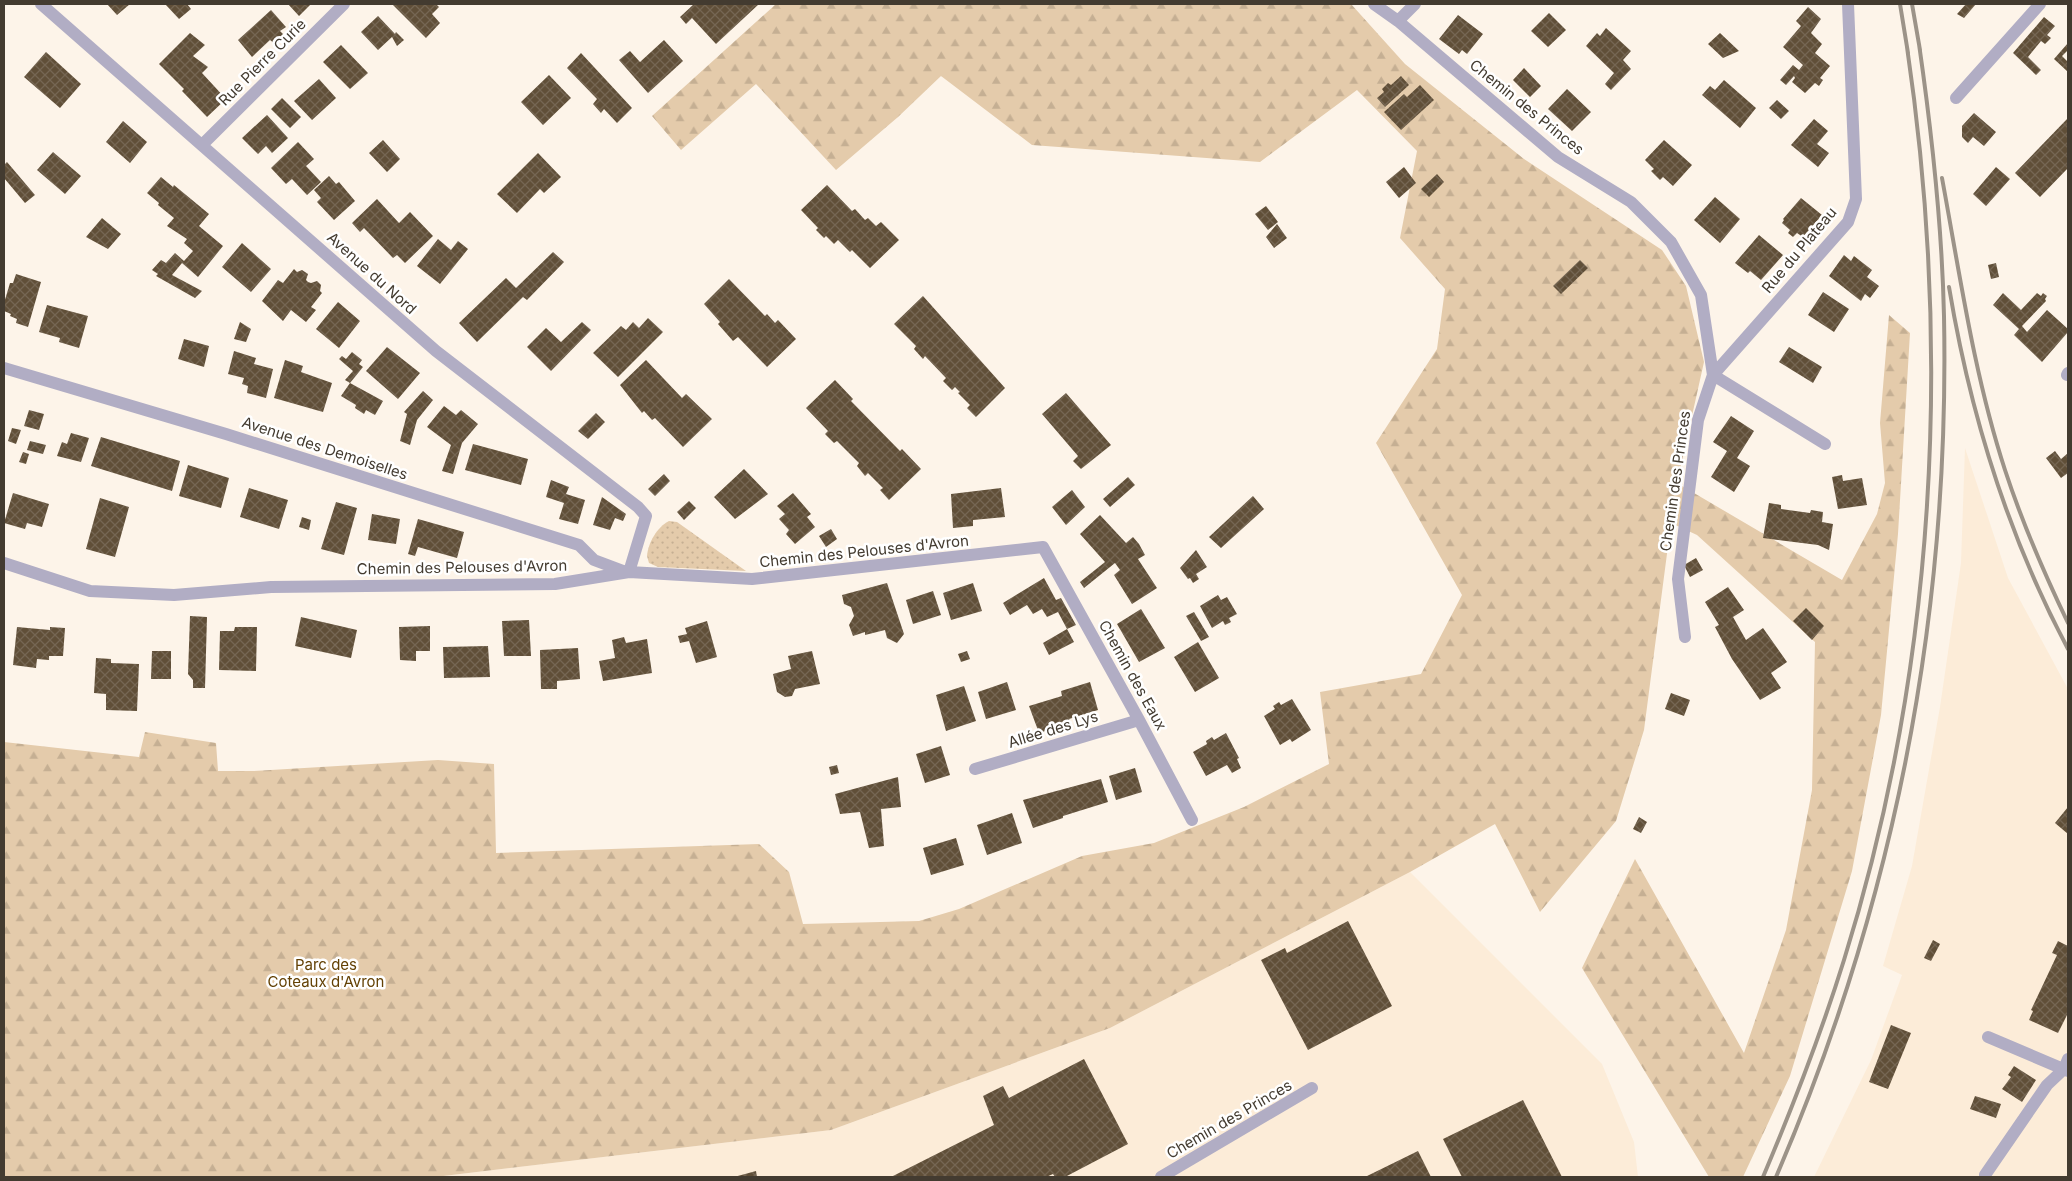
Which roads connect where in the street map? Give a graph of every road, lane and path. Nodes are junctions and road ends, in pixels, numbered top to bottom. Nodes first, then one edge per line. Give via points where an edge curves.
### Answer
1 (42, 4) edge
2 (344, 4) edge
3 (1374, 4) edge
4 (1415, 4) edge
5 (1848, 4) edge
6 (2040, 4) edge
7 (1398, 21) junction
8 (1956, 98) dead end
9 (203, 144) junction
10 (4, 368) edge
11 (1713, 375) junction
12 (1825, 444) dead end
13 (1043, 547) joint
14 (4, 563) edge
15 (629, 572) junction
16 (1685, 637) dead end
17 (1139, 720) junction
18 (975, 769) dead end
19 (1192, 820) dead end
20 (1988, 1037) dead end
21 (2067, 1066) edge
22 (1312, 1088) dead end
23 (1985, 1175) dead end
24 (1161, 1177) edge

1 - 9 street, Avenue du Nord
2 - 9 street, Rue Pierre Curie
3 - 7 street, Chemin des Princes
4 - 7 street
5 - 11 street, Rue du Plateau via 1856,198 1848,222
6 - 8 street
7 - 11 street, Chemin des Princes via 1558,157 1631,202 1671,242 1701,295
9 - 15 street, Avenue du Nord via 436,351 638,507 646,516
10 - 15 street, Avenue des Demoiselles via 579,545 594,560
11 - 12 street
11 - 16 street, Chemin des Princes via 1698,420 1678,579
13 - 15 street, Chemin des Pelouses d'Avron via 752,579
13 - 17 street, Chemin des Eaux
14 - 15 street, Chemin des Pelouses d'Avron via 90,591 174,595 271,587 555,584
17 - 18 street, Allée des Lys
17 - 19 street, Chemin des Eaux
20 - 21 street
21 - 23 street via 2047,1085
22 - 24 street, Chemin des Princes

